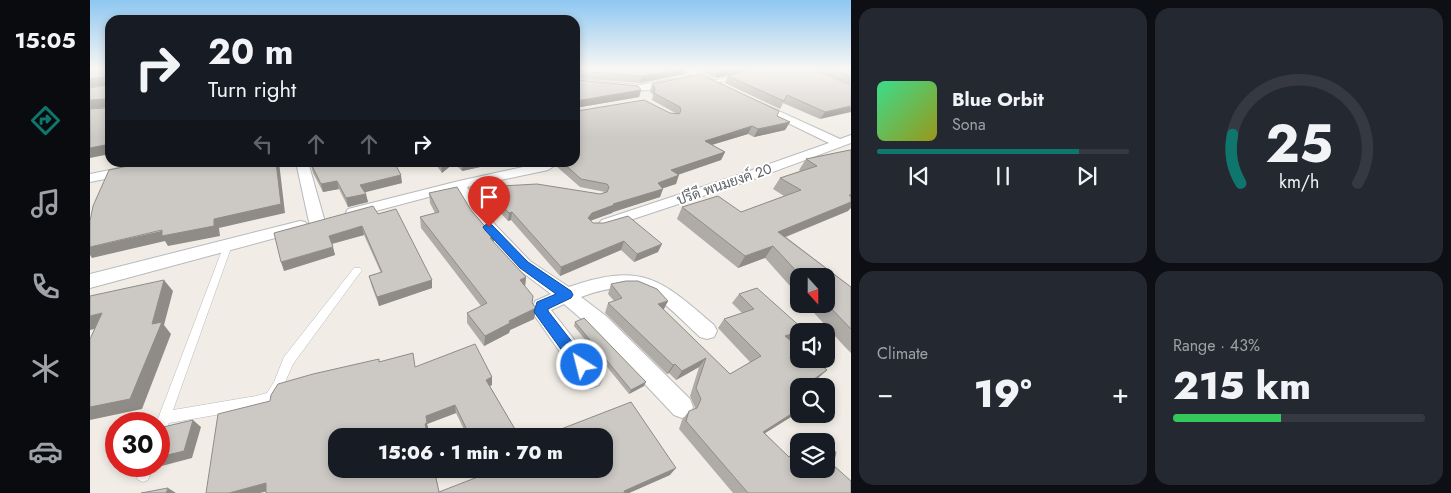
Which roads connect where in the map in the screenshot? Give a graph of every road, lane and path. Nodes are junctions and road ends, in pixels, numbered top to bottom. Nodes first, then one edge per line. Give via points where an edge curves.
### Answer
1 (643, 92) edge
2 (746, 98) edge
3 (647, 99) edge
4 (845, 141) edge
5 (146, 167) edge
6 (303, 167) edge
7 (544, 167) edge
8 (514, 174) junction
9 (90, 178) edge
10 (459, 185) junction
11 (529, 185) edge
12 (317, 222) junction
13 (596, 226) edge
14 (228, 245) junction
15 (357, 270) dead end
16 (90, 281) edge
17 (566, 295) junction
18 (707, 331) dead end
19 (591, 378) dead end
20 (682, 407) dead end
21 (166, 412) edge
22 (170, 417) edge

1 - 3 street
2 - 4 street
4 - 13 street, ปรีดี พนมยงค์ 20
5 - 9 street
6 - 12 street
7 - 8 street
8 - 10 street
8 - 11 street
10 - 12 street
10 - 17 street via 478,216 509,250
12 - 14 street
14 - 16 street
14 - 21 lane
15 - 22 lane via 288,361 271,397
17 - 18 street via 611,282 642,282 665,295
17 - 19 street via 542,306 541,312
17 - 20 street via 600,322

